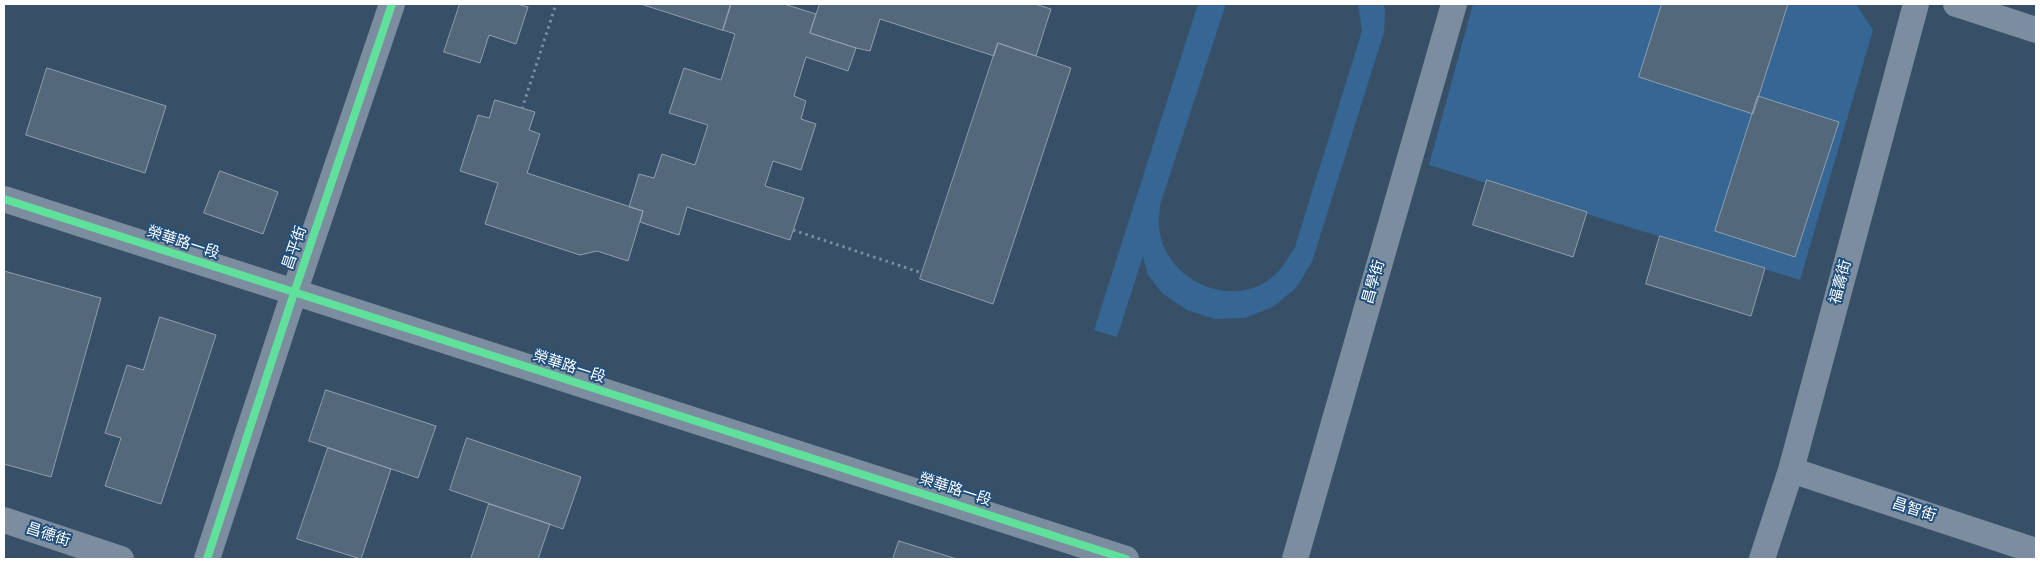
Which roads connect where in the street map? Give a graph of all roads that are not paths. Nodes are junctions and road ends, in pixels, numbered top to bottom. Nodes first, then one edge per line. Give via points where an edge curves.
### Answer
1 (392, 4) edge
2 (1454, 4) edge
3 (1916, 4) edge
4 (1956, 4) edge
5 (2036, 30) edge
6 (4, 199) edge
7 (294, 293) junction
8 (1791, 470) junction
9 (4, 520) edge
10 (2036, 550) edge
11 (121, 559) edge
12 (207, 559) edge
13 (1126, 559) edge
14 (1295, 559) edge
15 (1762, 559) edge

1 - 7 street, 昌平街
2 - 14 street, 昌學街
3 - 8 street, 福壽街
4 - 5 street
6 - 7 street, 榮華路一段
7 - 12 street, 昌平街
7 - 13 street, 榮華路一段
8 - 10 street, 昌智街
8 - 15 street, 福壽街
9 - 11 street, 昌德街

